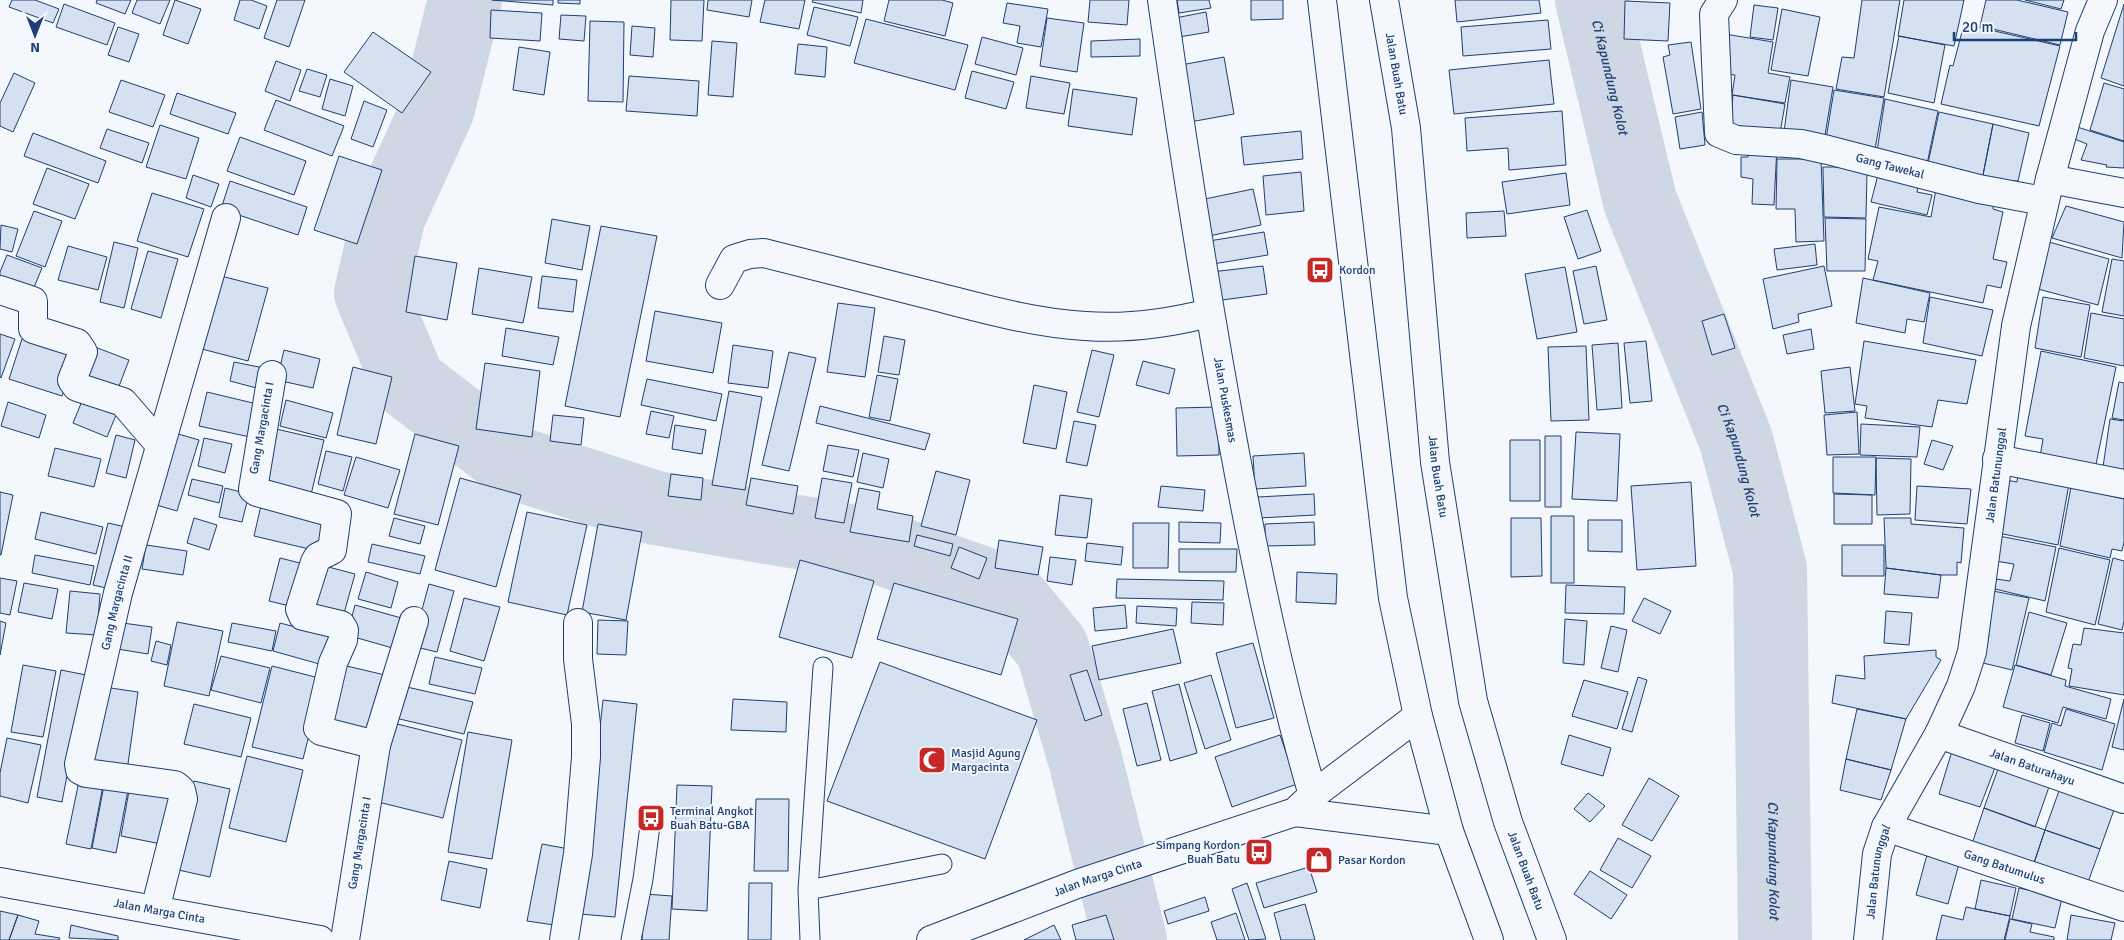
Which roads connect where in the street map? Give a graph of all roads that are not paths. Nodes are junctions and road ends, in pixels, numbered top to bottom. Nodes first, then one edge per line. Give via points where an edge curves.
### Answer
1 (1162, 0) edge
2 (1322, 0) edge
3 (1384, 0) edge
4 (1723, 0) edge
5 (2103, 0) edge
6 (2047, 190) junction
7 (2124, 193) edge
8 (226, 218) dead end
9 (720, 285) dead end
10 (0, 290) edge
11 (1209, 313) junction
12 (272, 375) dead end
13 (160, 445) junction
14 (1997, 459) junction
15 (2124, 484) edge
16 (414, 621) dead end
17 (578, 623) dead end
18 (823, 667) dead end
19 (1418, 716) junction
20 (1939, 734) junction
21 (376, 745) junction
22 (2124, 799) edge
23 (1304, 804) junction
24 (651, 818) dead end
25 (1886, 827) junction
26 (1449, 831) junction
27 (942, 864) dead end
28 (0, 882) edge
29 (808, 890) junction
30 (2124, 906) edge
31 (155, 910) junction
32 (961, 935) edge
33 (320, 940) edge
34 (345, 940) edge
35 (564, 940) edge
36 (631, 940) edge
37 (810, 940) edge
38 (931, 940) edge
39 (1489, 940) edge
40 (1552, 940) edge
41 (1868, 940) edge

1 - 11 street, Jalan Puskesmas
2 - 19 street via 1393,598
3 - 40 street, Jalan Buah Batu via 1406,128 1435,462 1473,700 1508,822
4 - 6 street, Gang Tawekal via 1714,14 1719,133 1736,140 1810,146 1979,189
5 - 6 street, Jalan Batununggal via 2090,31
6 - 7 street, Gang Tawekal
6 - 14 street, Jalan Batununggal via 2016,326
8 - 13 street, Gang Margacinta II
9 - 11 street via 734,259 764,253 980,308 1053,323 1124,326
10 - 13 street via 33,301 32,328 76,343 83,352 72,380 76,387 123,402
11 - 23 street, Jalan Puskesmas via 1261,591 1297,740
12 - 21 street, Gang Margacinta I via 253,489 337,514 332,550 315,562 300,609 303,616 341,625 344,630 318,728
13 - 31 street, Gang Margacinta II via 118,594 78,764 86,773 175,784 181,790 183,800
14 - 15 street
14 - 20 street, Jalan Batununggal via 1972,652
16 - 21 street, Gang Margacinta I
17 - 35 street via 586,758 578,854
18 - 29 lane
19 - 23 street, Jalan Marga Cinta
19 - 26 street
20 - 22 street, Jalan Baturahayu
20 - 25 street, Jalan Batununggal
21 - 34 street, Gang Margacinta I
23 - 26 street, Jalan Marga Cinta
23 - 32 street, Jalan Marga Cinta via 1077,884
24 - 36 lane
25 - 30 street, Gang Batumulus
25 - 41 street, Jalan Batununggal via 1877,854
26 - 39 street
27 - 29 lane
28 - 31 street, Jalan Marga Cinta
29 - 37 lane
31 - 33 street, Jalan Marga Cinta
32 - 38 street, Jalan Marga Cinta

